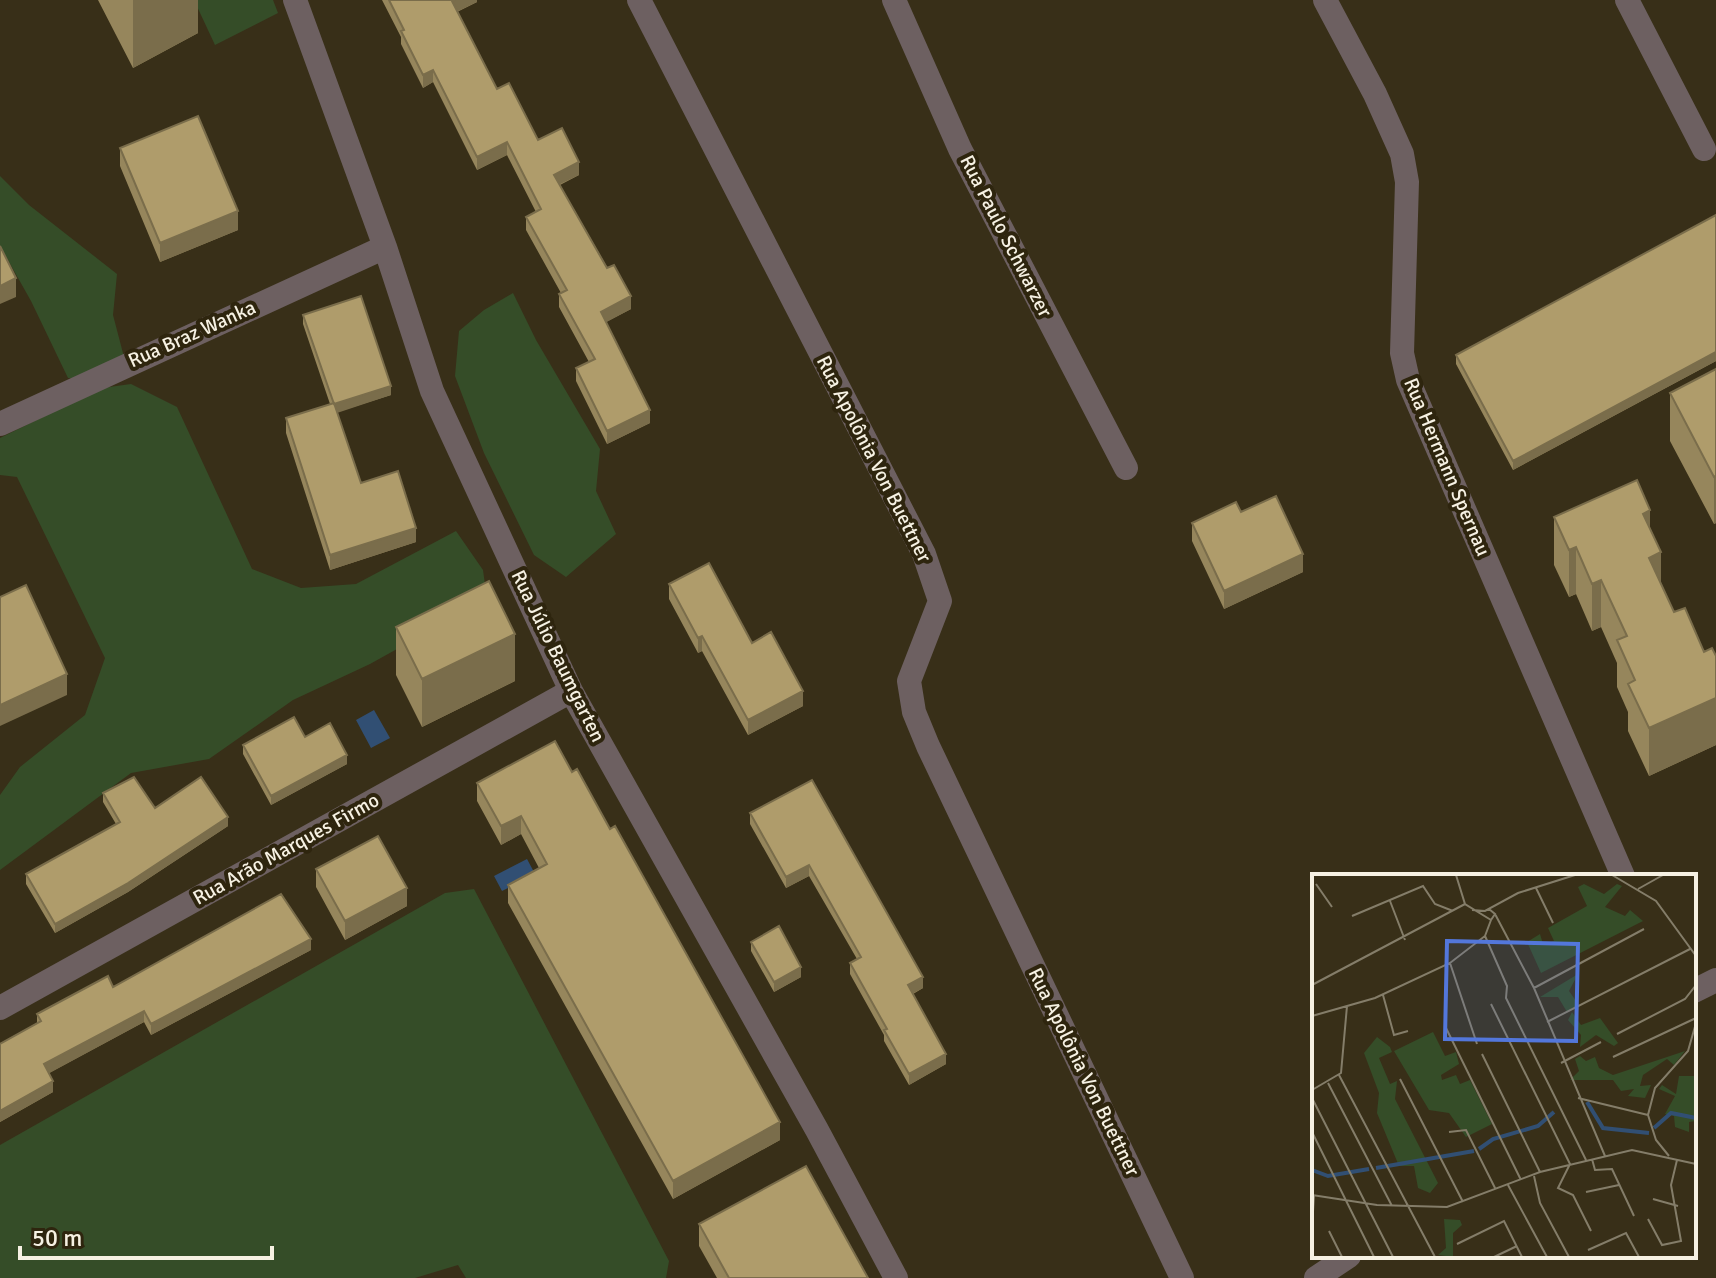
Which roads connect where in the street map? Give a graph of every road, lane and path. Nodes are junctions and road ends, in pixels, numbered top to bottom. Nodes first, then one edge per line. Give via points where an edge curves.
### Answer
1 (295, 0) edge
2 (639, 0) edge
3 (894, 0) edge
4 (1325, 0) edge
5 (1627, 0) edge
6 (1704, 149) dead end
7 (385, 247) junction
8 (0, 424) edge
9 (1126, 468) dead end
10 (571, 691) junction
11 (1622, 874) edge
12 (1716, 980) edge
13 (1696, 990) edge
14 (0, 1008) edge
15 (1346, 1258) edge
16 (896, 1278) edge
17 (1182, 1278) edge
18 (1316, 1278) edge

1 - 7 street, Rua Júlio Baumgarten
2 - 17 street, Rua Apolônia Von Buettner via 924,554 940,601 909,681 914,712
3 - 9 street, Rua Paulo Schwarzer via 960,149
4 - 11 street, Rua Hermann Spernau via 1402,154 1407,182 1402,353 1408,380
5 - 6 street
7 - 8 street, Rua Braz Wanka
7 - 10 street, Rua Júlio Baumgarten via 432,391
10 - 14 street, Rua Arão Marques Firmo
10 - 16 street, Rua Júlio Baumgarten
12 - 13 street
15 - 18 street

